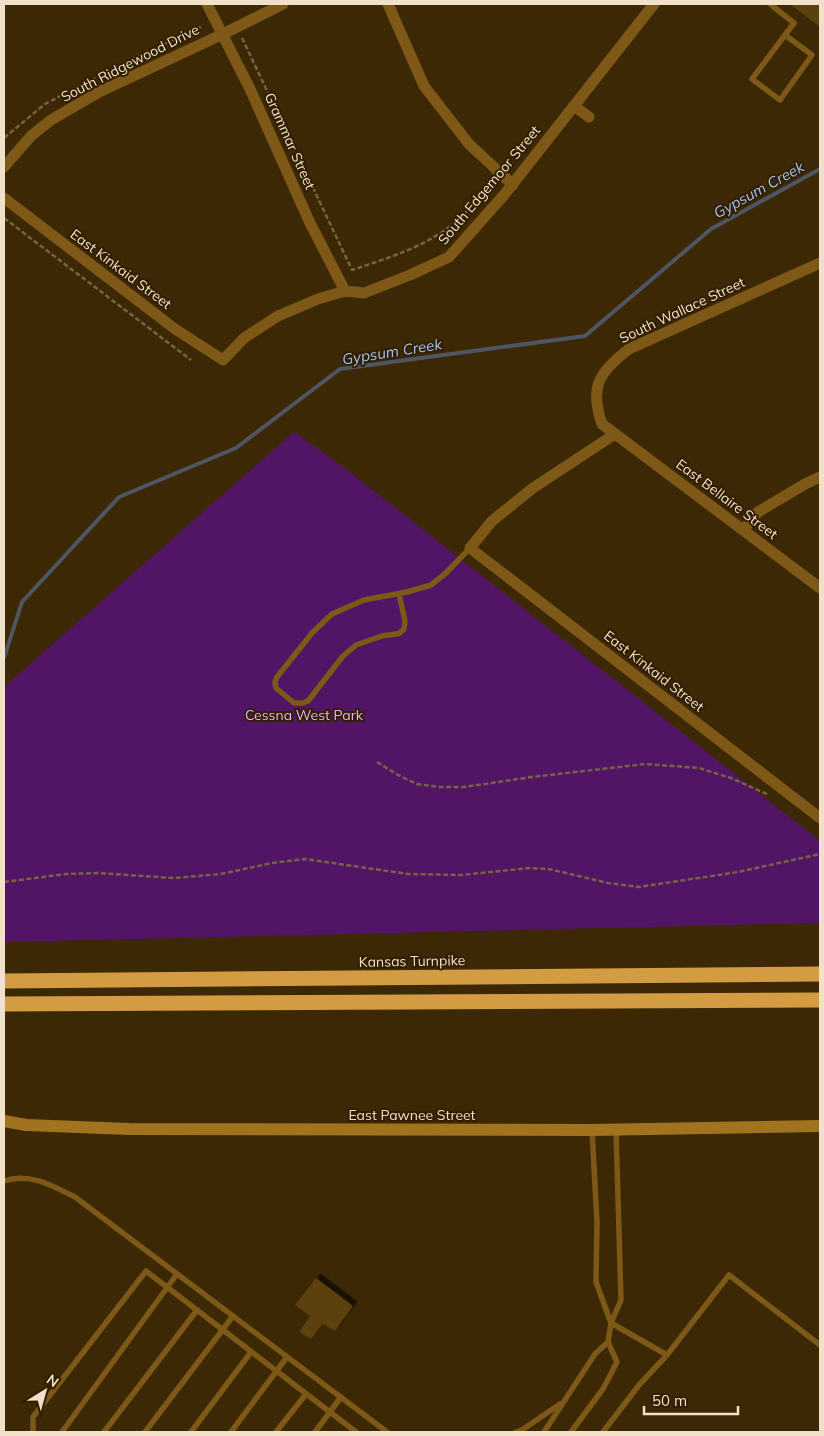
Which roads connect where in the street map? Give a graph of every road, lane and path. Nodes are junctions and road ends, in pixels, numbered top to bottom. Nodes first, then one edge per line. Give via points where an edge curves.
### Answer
1 (207, 4) edge
2 (283, 4) edge
3 (388, 4) edge
4 (654, 4) edge
5 (770, 4) edge
6 (222, 34) junction
7 (786, 35) junction
8 (241, 36) dead end
9 (574, 106) junction
10 (589, 117) dead end
11 (4, 167) edge
12 (513, 185) junction
13 (504, 195) junction
14 (4, 198) edge
15 (4, 218) edge
16 (820, 263) edge
17 (345, 291) junction
18 (191, 360) dead end
19 (223, 360) joint
20 (615, 434) junction
21 (820, 477) edge
22 (743, 530) junction
23 (470, 548) junction
24 (820, 588) edge
25 (400, 594) junction
26 (377, 762) dead end
27 (776, 798) dead end
28 (820, 818) edge
29 (820, 854) edge
30 (4, 882) edge
31 (820, 974) edge
32 (4, 981) edge
33 (820, 1000) edge
34 (4, 1004) edge
35 (4, 1121) edge
36 (820, 1126) edge
37 (592, 1130) junction
38 (616, 1130) junction
39 (4, 1181) edge
40 (177, 1274) junction
41 (167, 1288) junction
42 (197, 1310) junction
43 (233, 1316) junction
44 (611, 1323) junction
45 (222, 1330) junction
46 (608, 1342) junction
47 (820, 1345) edge
48 (251, 1352) junction
49 (667, 1355) junction
50 (287, 1357) junction
51 (276, 1371) junction
52 (306, 1394) junction
53 (341, 1398) junction
54 (564, 1401) junction
55 (330, 1412) junction
56 (33, 1432) edge
57 (62, 1432) edge
58 (104, 1432) edge
59 (145, 1432) edge
60 (191, 1432) edge
61 (231, 1432) edge
62 (276, 1432) edge
63 (315, 1432) edge
64 (356, 1432) edge
65 (387, 1432) edge
66 (516, 1432) edge
67 (544, 1432) edge
68 (572, 1432) edge
69 (603, 1432) edge

1 - 6 street, Grammar Street
2 - 6 street, South Ridgewood Drive
3 - 12 street via 424,86 469,144
4 - 9 street, South Edgemoor Street
5 - 7 lane via 794,23
6 - 11 street, South Ridgewood Drive via 99,92 51,120 31,136
6 - 17 street, Grammar Street
7 - 7 lane via 752,79 780,100 812,55
8 - 13 path via 352,270 429,241 462,216 490,184
9 - 10 street
9 - 12 street, South Edgemoor Street
12 - 13 street, South Edgemoor Street
13 - 17 street, South Edgemoor Street via 449,257 364,293
14 - 19 street, East Kinkaid Street via 175,329
15 - 18 path
16 - 20 street, South Wallace Street via 629,349 611,363 598,382 596,396 602,424
17 - 19 street, South Edgemoor Street via 278,316 244,338
20 - 22 street, East Bellaire Street
20 - 23 street via 526,494 492,521
21 - 22 street via 758,512
22 - 24 street, East Bellaire Street
23 - 25 lane via 430,585
23 - 28 street, East Kinkaid Street
25 - 25 lane via 364,600 332,614 312,633 277,677 276,688 294,703 308,702 343,656 356,645 400,633 405,621
26 - 27 path via 417,784 439,787 464,787 645,764 699,768
29 - 30 path via 738,872 639,887 549,869 462,875 408,874 305,859 221,874 174,878 98,873
31 - 32 highway, Kansas Turnpike
33 - 34 highway
35 - 37 main road, East Pawnee Street via 26,1125 129,1129
36 - 38 main road, East Pawnee Street
37 - 38 main road, East Pawnee Street
37 - 44 lane via 597,1222 596,1282
38 - 44 lane via 621,1300
39 - 40 lane via 29,1179 49,1184 75,1197
40 - 41 lane
40 - 43 lane
41 - 42 lane
41 - 56 lane via 146,1271 33,1417
41 - 57 lane
42 - 45 lane
42 - 58 lane
43 - 45 lane
43 - 50 lane
44 - 46 lane
44 - 49 lane
45 - 48 lane
45 - 59 lane
46 - 54 lane via 595,1354
46 - 68 lane via 617,1362 603,1389
47 - 49 lane via 729,1275
48 - 51 lane
48 - 60 lane
49 - 69 lane
50 - 51 lane
50 - 53 lane
51 - 52 lane
51 - 61 lane
52 - 55 lane
52 - 62 lane
53 - 55 lane
53 - 65 lane
54 - 66 lane
54 - 67 lane
55 - 63 lane
55 - 64 lane

